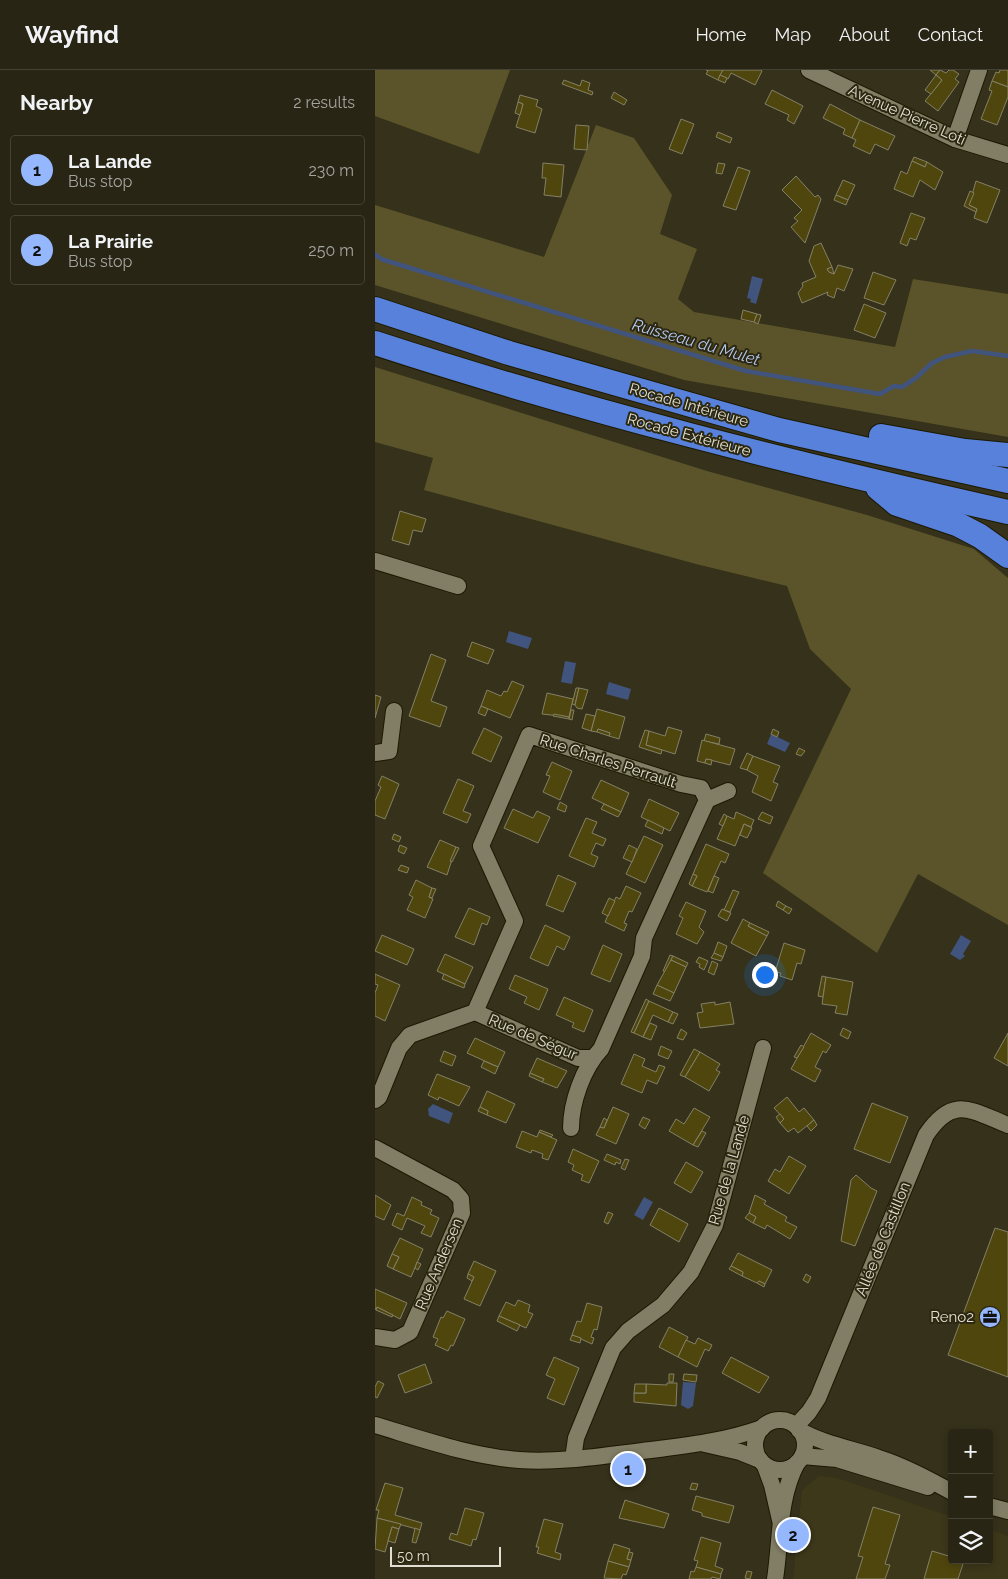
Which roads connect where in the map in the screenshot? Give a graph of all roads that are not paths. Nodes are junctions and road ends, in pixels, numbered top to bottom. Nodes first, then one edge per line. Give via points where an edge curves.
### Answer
1 (809, 70) edge
2 (979, 70) edge
3 (955, 139) junction
4 (1008, 155) edge
5 (375, 309) edge
6 (375, 343) edge
7 (779, 430) junction
8 (1008, 455) edge
9 (1008, 481) edge
10 (871, 482) junction
11 (1008, 512) edge
12 (1008, 556) edge
13 (375, 562) edge
14 (458, 586) dead end
15 (394, 711) dead end
16 (375, 753) edge
17 (728, 790) dead end
18 (707, 800) junction
19 (475, 1012) junction
20 (763, 1048) dead end
21 (592, 1058) junction
22 (375, 1100) edge
23 (1008, 1124) edge
24 (571, 1128) dead end
25 (375, 1148) edge
26 (375, 1337) edge
27 (375, 1425) edge
28 (762, 1428) junction
29 (797, 1428) junction
30 (703, 1443) junction
31 (573, 1459) junction
32 (800, 1460) junction
33 (762, 1463) junction
34 (948, 1491) edge
35 (948, 1492) edge
36 (993, 1507) edge
37 (1008, 1511) edge
38 (780, 1520) junction
39 (775, 1579) edge

1 - 3 street, Avenue Pierre Loti
2 - 3 street
3 - 4 street, Avenue Pierre Loti
5 - 7 highway, Rocade Intérieure via 509,353
6 - 10 highway, Rocade Extérieure via 507,386
7 - 8 highway via 809,420 903,440
7 - 9 highway, Rocade Intérieure
10 - 11 highway, Rocade Extérieure
10 - 12 highway via 897,504 959,525
13 - 14 street
15 - 16 street via 389,751
17 - 18 street
18 - 19 street, Rue Charles Perrault via 701,788 529,735 481,846 515,920
18 - 21 street via 645,938 639,964 601,1049
19 - 21 street, Rue de Ségur via 578,1058
19 - 22 street via 411,1035 399,1048
20 - 31 street, Rue de la Lande via 715,1225 691,1272 663,1305 628,1331 613,1348 576,1438
21 - 24 street via 571,1112
23 - 29 street, Allée de Castillon via 972,1110 954,1109 935,1121 926,1135 818,1398
25 - 26 street, Rue Andersen via 453,1190 461,1198 462,1213 410,1332 395,1340
27 - 31 street via 484,1455 519,1460
28 - 29 street via 780,1420
28 - 30 street
28 - 33 street via 755,1440
29 - 32 street via 804,1440
29 - 34 street via 813,1437 920,1474
30 - 31 street
30 - 33 street via 740,1452
32 - 33 street via 783,1470 775,1470
32 - 35 street via 837,1459
32 - 38 street via 791,1474
33 - 38 street via 772,1485
36 - 37 street
38 - 39 street

